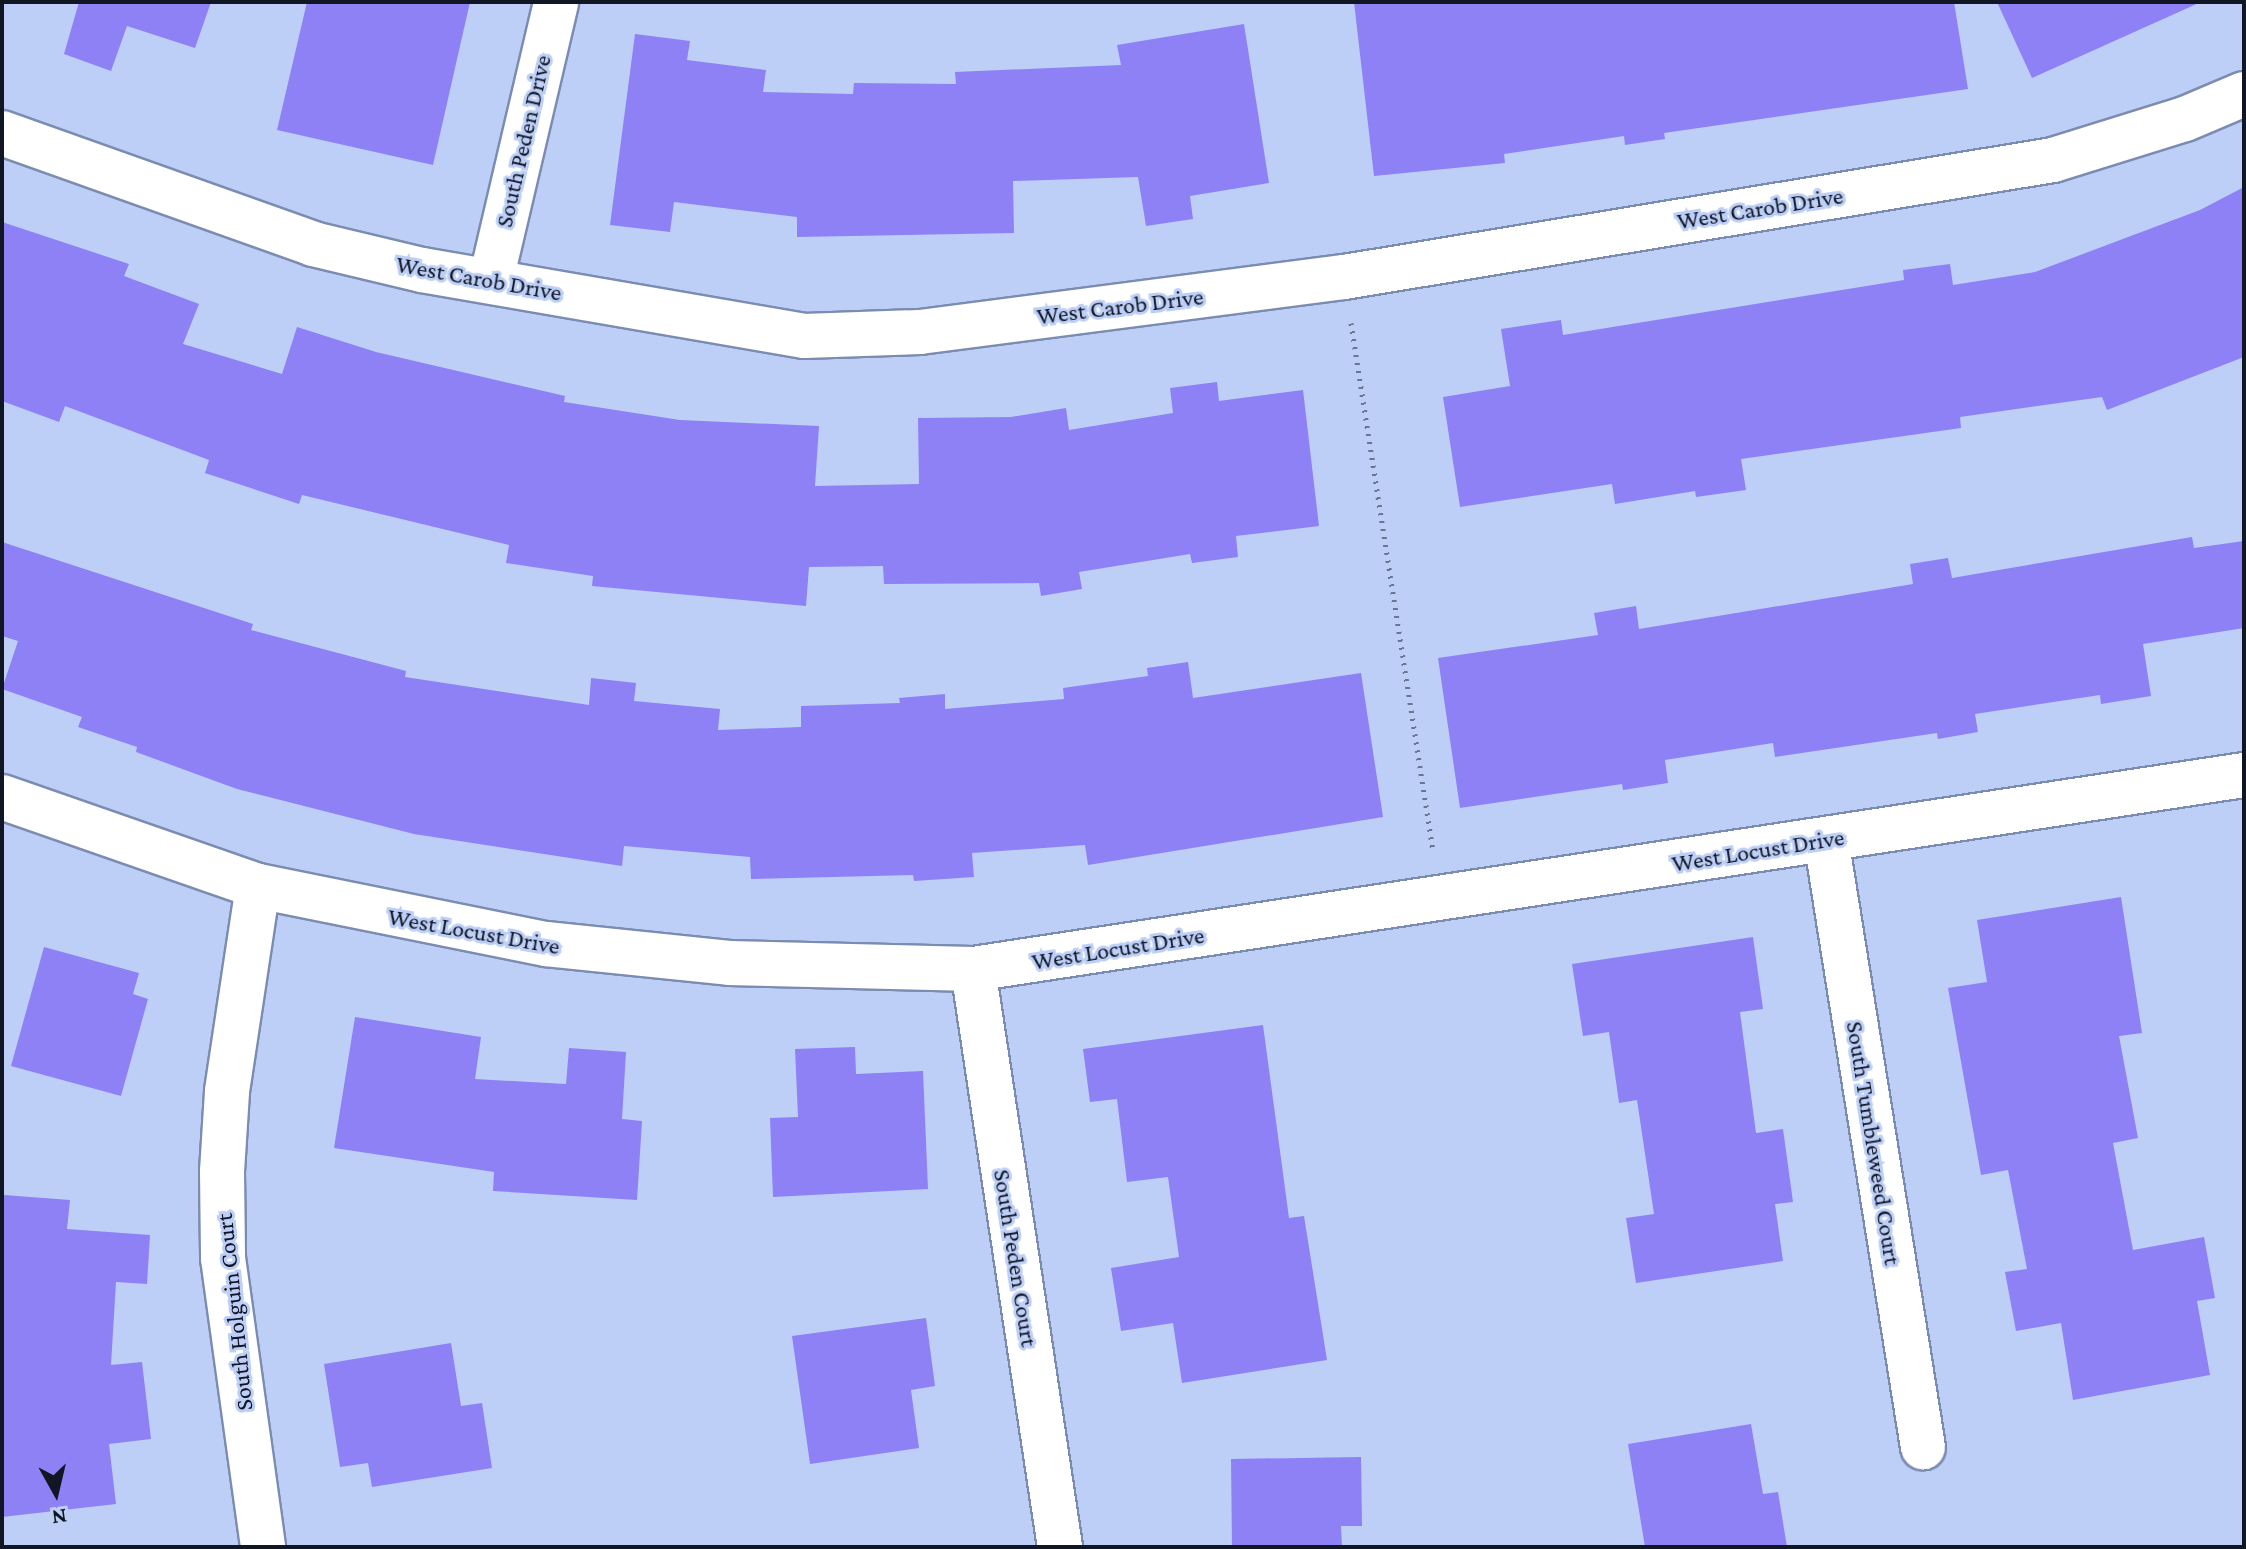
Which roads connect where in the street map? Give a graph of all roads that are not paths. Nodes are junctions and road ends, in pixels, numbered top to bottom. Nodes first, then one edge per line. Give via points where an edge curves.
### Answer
1 (556, 2) edge
2 (2244, 94) edge
3 (2, 133) edge
4 (491, 280) junction
5 (2244, 775) edge
6 (2, 797) edge
7 (1826, 839) junction
8 (258, 886) junction
9 (973, 969) junction
10 (1923, 1447) dead end
11 (263, 1547) edge
12 (1060, 1547) edge

1 - 4 street, South Peden Drive
2 - 4 street, West Carob Drive via 2185,119 2053,160 1344,277 920,332 804,336
3 - 4 street, West Carob Drive via 313,244
5 - 7 street, West Locust Drive
6 - 8 street, West Locust Drive
7 - 9 street, West Locust Drive
7 - 10 street, South Tumbleweed Court
8 - 9 street, West Locust Drive via 366,912 610,953 838,968
8 - 11 street, South Holguin Court via 227,1092 222,1172 223,1258
9 - 12 street, South Peden Court

